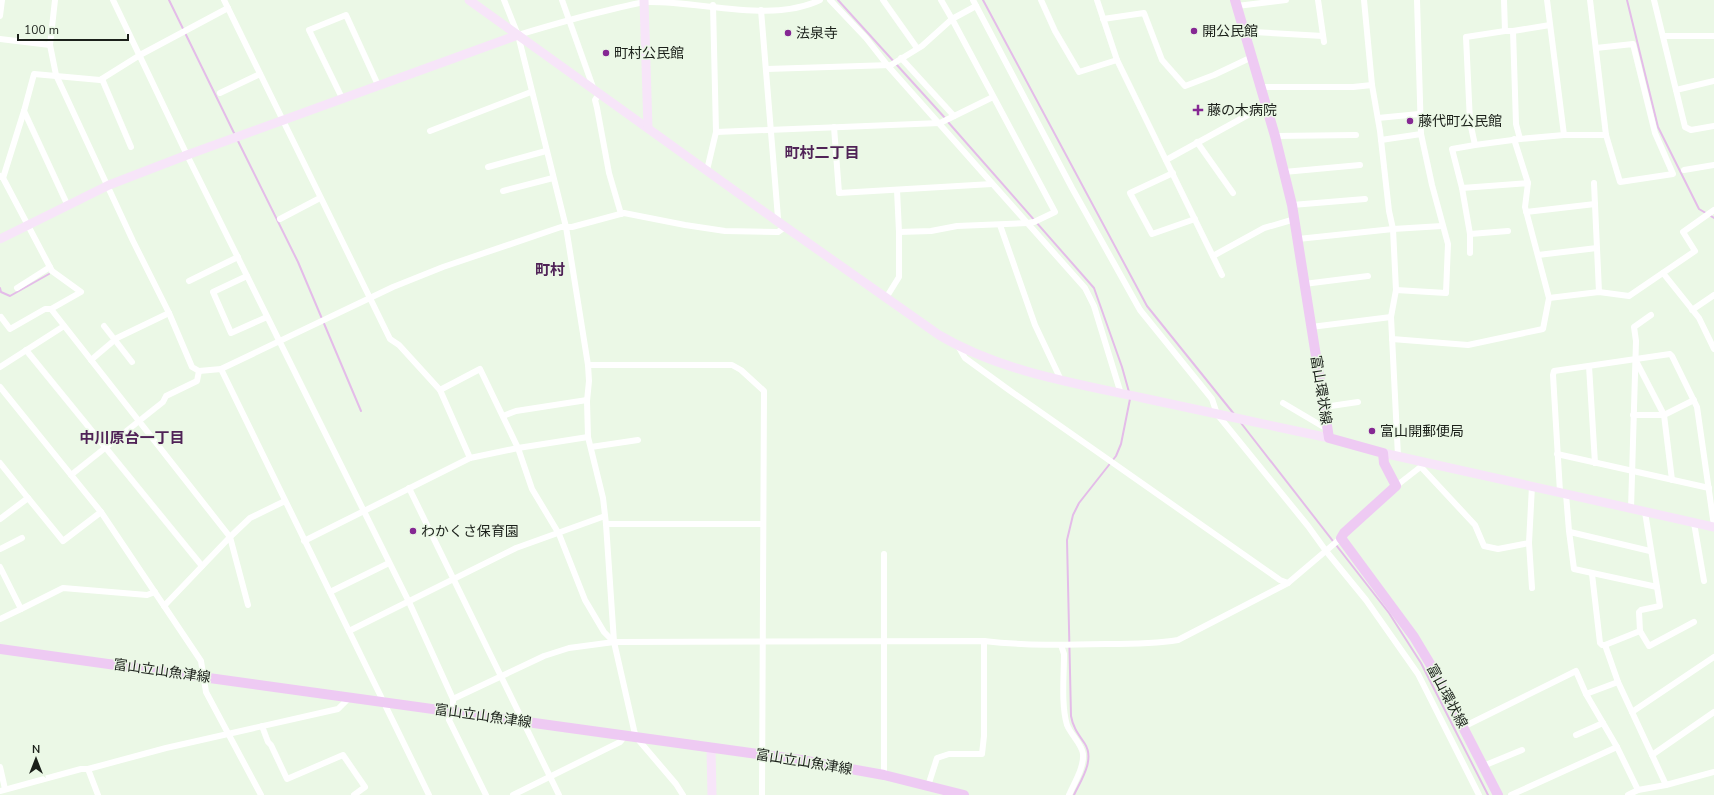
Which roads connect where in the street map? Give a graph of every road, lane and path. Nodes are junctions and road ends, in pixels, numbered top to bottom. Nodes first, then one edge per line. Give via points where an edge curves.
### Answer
1 (2, 0) edge
2 (55, 0) edge
3 (113, 0) edge
4 (224, 0) edge
5 (469, 0) edge
6 (504, 0) edge
7 (562, 0) edge
8 (820, 0) edge
9 (830, 0) edge
10 (883, 0) edge
11 (941, 0) edge
12 (973, 0) edge
13 (1041, 0) edge
14 (1097, 0) edge
15 (1286, 0) edge
16 (1318, 0) edge
17 (1364, 0) edge
18 (1417, 0) edge
19 (1504, 0) edge
20 (1547, 0) edge
21 (1590, 0) edge
22 (1654, 0) edge
23 (644, 1) edge
24 (1236, 3) edge
25 (713, 5) junction
26 (976, 6) junction
27 (228, 8) junction
28 (761, 10) junction
29 (0, 16) edge
30 (952, 19) junction
31 (1103, 19) junction
32 (570, 20) junction
33 (1550, 25) junction
34 (1505, 31) junction
35 (1512, 31) junction
36 (1245, 32) junction
37 (518, 35) junction
38 (1663, 36) junction
39 (1714, 36) edge
40 (0, 39) edge
41 (50, 45) junction
42 (917, 48) junction
43 (1596, 48) junction
44 (140, 55) junction
45 (1252, 57) junction
46 (901, 58) junction
47 (1117, 60) junction
48 (888, 66) junction
49 (766, 68) junction
50 (260, 74) junction
51 (56, 75) junction
52 (102, 79) junction
53 (1714, 81) edge
54 (378, 85) junction
55 (1372, 85) junction
56 (1260, 86) junction
57 (1676, 90) junction
58 (220, 92) dead end
59 (532, 92) junction
60 (597, 92) junction
61 (993, 97) junction
62 (342, 98) junction
63 (1266, 105) junction
64 (24, 111) junction
65 (1419, 114) junction
66 (954, 116) junction
67 (1378, 118) junction
68 (283, 120) junction
69 (940, 123) junction
70 (1714, 126) edge
71 (834, 127) junction
72 (648, 128) junction
73 (772, 130) junction
74 (430, 131) dead end
75 (716, 132) junction
76 (1421, 134) junction
77 (1356, 135) dead end
78 (1564, 135) junction
79 (1606, 135) junction
80 (1275, 136) junction
81 (1517, 139) junction
82 (1381, 140) junction
83 (1198, 142) junction
84 (1475, 145) junction
85 (131, 147) dead end
86 (546, 151) junction
87 (187, 155) junction
88 (1166, 160) junction
89 (1360, 165) dead end
90 (1714, 165) edge
91 (488, 167) dead end
92 (706, 170) junction
93 (1684, 170) dead end
94 (1284, 172) junction
95 (1173, 173) junction
96 (2, 177) edge
97 (553, 178) junction
98 (1528, 183) junction
99 (1594, 183) dead end
100 (992, 184) junction
101 (109, 185) junction
102 (1462, 188) junction
103 (897, 190) junction
104 (503, 191) dead end
105 (1233, 193) dead end
106 (320, 198) junction
107 (1365, 199) dead end
108 (68, 204) junction
109 (1595, 204) junction
110 (1292, 205) junction
111 (1714, 210) edge
112 (1526, 212) junction
113 (621, 214) junction
114 (280, 219) dead end
115 (1195, 219) junction
116 (1295, 219) junction
117 (777, 221) junction
118 (1028, 223) junction
119 (28, 225) junction
120 (1000, 225) junction
121 (1442, 226) junction
122 (566, 227) junction
123 (785, 227) junction
124 (1393, 229) junction
125 (1508, 231) dead end
126 (899, 232) junction
127 (1470, 234) junction
128 (0, 239) edge
129 (1298, 240) junction
130 (1597, 248) junction
131 (1470, 253) dead end
132 (1538, 254) junction
133 (1213, 256) junction
134 (238, 257) junction
135 (50, 267) junction
136 (1663, 273) junction
137 (1222, 275) dead end
138 (248, 276) junction
139 (1368, 276) dead end
140 (189, 281) dead end
141 (1304, 284) junction
142 (17, 288) dead end
143 (1396, 290) junction
144 (1599, 292) junction
145 (1714, 295) edge
146 (369, 298) junction
147 (886, 298) junction
148 (1549, 298) junction
149 (51, 309) junction
150 (1692, 310) junction
151 (169, 313) junction
152 (1651, 315) dead end
153 (267, 316) junction
154 (1, 317) edge
155 (1391, 317) junction
156 (64, 326) junction
157 (104, 326) dead end
158 (1311, 327) junction
159 (1392, 339) junction
160 (115, 340) junction
161 (280, 341) junction
162 (958, 346) junction
163 (1714, 349) edge
164 (26, 350) junction
165 (1635, 359) junction
166 (91, 360) junction
167 (132, 362) dead end
168 (588, 365) junction
169 (1589, 366) junction
170 (0, 367) edge
171 (221, 369) junction
172 (199, 372) junction
173 (1061, 380) junction
174 (0, 387) edge
175 (440, 390) junction
176 (1121, 394) junction
177 (587, 400) junction
178 (1694, 400) junction
179 (1358, 402) dead end
180 (1283, 403) dead end
181 (1324, 407) junction
182 (1217, 414) junction
183 (1633, 415) junction
184 (1664, 415) junction
185 (503, 416) junction
186 (140, 422) junction
187 (1328, 434) junction
188 (588, 438) junction
189 (638, 440) dead end
190 (591, 447) junction
191 (106, 448) junction
192 (518, 448) junction
193 (1383, 453) junction
194 (1557, 454) junction
195 (1398, 456) junction
196 (470, 458) junction
197 (0, 463) edge
198 (1595, 463) junction
199 (1423, 465) junction
200 (1632, 471) junction
201 (71, 476) junction
202 (1672, 480) junction
203 (1396, 486) junction
204 (1532, 486) junction
205 (409, 488) junction
206 (1709, 488) junction
207 (1563, 493) junction
208 (28, 498) junction
209 (285, 501) junction
210 (1631, 509) junction
211 (363, 511) junction
212 (101, 512) junction
213 (1645, 512) junction
214 (605, 516) junction
215 (0, 519) edge
216 (1694, 523) junction
217 (606, 524) junction
218 (762, 524) junction
219 (1714, 527) edge
220 (1570, 532) junction
221 (559, 534) junction
222 (230, 537) junction
223 (22, 538) dead end
224 (1340, 539) junction
225 (304, 541) junction
226 (1529, 543) junction
227 (0, 549) edge
228 (1327, 550) junction
229 (1650, 551) junction
230 (884, 554) dead end
231 (389, 563) junction
232 (202, 566) junction
233 (0, 567) edge
234 (1592, 574) junction
235 (454, 579) junction
236 (1704, 581) dead end
237 (1288, 583) junction
238 (1656, 587) junction
239 (1532, 588) dead end
240 (155, 592) junction
241 (330, 592) junction
242 (409, 602) junction
243 (248, 605) dead end
244 (164, 606) junction
245 (21, 609) junction
246 (0, 619) edge
247 (1694, 622) dead end
248 (349, 631) junction
249 (1640, 631) junction
250 (762, 641) junction
251 (883, 641) junction
252 (984, 641) junction
253 (614, 642) junction
254 (1061, 645) junction
255 (1605, 645) junction
256 (0, 649) edge
257 (1714, 657) edge
258 (202, 676) junction
259 (502, 677) junction
260 (1618, 682) junction
261 (1586, 694) junction
262 (350, 698) junction
263 (453, 699) junction
264 (384, 702) junction
265 (453, 711) junction
266 (1632, 712) junction
267 (1714, 712) edge
268 (522, 721) junction
269 (1603, 723) junction
270 (262, 726) junction
271 (1463, 727) junction
272 (228, 733) junction
273 (1576, 735) dead end
274 (631, 736) junction
275 (1617, 747) junction
276 (711, 748) junction
277 (1522, 750) dead end
278 (1652, 754) junction
279 (763, 755) junction
280 (1483, 766) junction
281 (0, 767) edge
282 (88, 769) junction
283 (1714, 772) edge
284 (884, 775) junction
285 (550, 777) junction
286 (1666, 785) junction
287 (928, 786) junction
288 (3, 790) edge
289 (1638, 790) junction
290 (98, 795) edge
291 (261, 795) edge
292 (354, 795) edge
293 (429, 795) edge
294 (486, 795) edge
295 (513, 795) edge
296 (559, 795) edge
297 (683, 795) edge
298 (712, 795) edge
299 (762, 795) edge
300 (964, 795) edge
301 (1070, 795) edge
302 (1479, 795) edge
303 (1498, 795) edge
304 (1511, 795) edge
305 (1628, 795) edge

1 - 29 street
2 - 41 street
3 - 44 street
4 - 27 street
5 - 37 street
6 - 37 street
7 - 32 street
8 - 28 street via 792,9
9 - 48 street
10 - 42 street
11 - 30 street
12 - 26 street
13 - 47 street via 1078,72
14 - 31 street
15 - 24 street
16 - 36 street via 1323,39
17 - 55 street
18 - 65 street
19 - 34 street
20 - 33 street
21 - 43 street
22 - 38 street
23 - 25 street
23 - 32 street
23 - 72 street
24 - 36 main road, 富山環状線
25 - 28 street
25 - 75 street
26 - 30 street
26 - 182 street via 1140,310 1212,399
27 - 44 street
27 - 50 street
28 - 49 street
30 - 42 street
30 - 61 street
31 - 45 street via 1144,13 1162,60 1184,86
31 - 47 street
32 - 37 street
32 - 60 street
33 - 35 street
33 - 78 street
34 - 35 street
34 - 84 street via 1466,37 1470,122
35 - 81 street
36 - 45 main road, 富山環状線
37 - 54 street
37 - 59 street
37 - 60 street
38 - 39 street
38 - 57 street
40 - 41 street
41 - 51 street
42 - 46 street
43 - 79 street
43 - 79 street via 1633,44 1655,133 1673,174 1620,182
44 - 52 street
44 - 87 street
45 - 56 main road, 富山環状線
46 - 48 street
46 - 66 street
47 - 88 street
48 - 49 street
48 - 69 street
49 - 73 street
50 - 58 street
50 - 68 street
51 - 52 street
51 - 64 street via 34,74
51 - 101 street
52 - 85 street
53 - 57 street
54 - 62 street
54 - 62 street via 346,15 309,30
55 - 56 street
55 - 67 street
56 - 63 main road, 富山環状線
57 - 70 street via 1685,127 1691,130
59 - 74 street
59 - 86 street
60 - 72 street
60 - 113 street via 598,116 609,173
61 - 66 street
61 - 118 street via 1055,212
62 - 68 street
63 - 80 main road, 富山環状線
63 - 83 street
64 - 96 street
64 - 108 street
65 - 67 street
65 - 76 street
66 - 69 street
67 - 82 street
68 - 87 street
68 - 106 street
69 - 71 street
69 - 100 street
71 - 73 street
71 - 103 street via 839,193
72 - 92 street
73 - 75 street
73 - 117 street
75 - 92 street
76 - 82 street
76 - 121 street
77 - 80 street
78 - 79 street
78 - 81 street
80 - 94 main road, 富山環状線
81 - 84 street
81 - 98 street
82 - 124 street
83 - 88 street
83 - 105 street
84 - 102 street via 1452,149
86 - 91 street
86 - 97 street
87 - 101 street
87 - 134 street
88 - 95 street
89 - 94 street
90 - 93 street
92 - 117 street
94 - 110 main road, 富山環状線
95 - 115 street
95 - 115 street via 1130,193 1152,234
96 - 119 street
97 - 104 street
97 - 122 street
98 - 102 street
98 - 112 street via 1524,207
99 - 109 street
100 - 103 street
100 - 118 street
101 - 108 street
101 - 151 street via 133,241
102 - 127 street
103 - 126 street
106 - 114 street
106 - 146 street
107 - 110 street
108 - 119 street
109 - 112 street
109 - 130 street
110 - 116 main road, 富山環状線
111 - 136 street via 1683,232 1695,251
112 - 132 street
113 - 122 street
113 - 123 street via 725,231 778,232
115 - 133 street
116 - 129 main road, 富山環状線
116 - 133 street via 1264,228
117 - 123 street
118 - 120 street
118 - 176 street via 1085,288 1094,306
119 - 128 street
119 - 135 street
120 - 126 street
120 - 173 street via 1035,325
121 - 124 street
121 - 143 street via 1448,244 1446,292
122 - 146 street via 443,267
122 - 168 street
123 - 147 street
124 - 129 street
124 - 143 street
125 - 127 street
126 - 147 street via 899,277
127 - 131 street
129 - 141 main road, 富山環状線
130 - 132 street
130 - 144 street
132 - 148 street
133 - 137 street
134 - 138 street
134 - 140 street
135 - 142 street
135 - 149 street via 81,292
136 - 144 street via 1630,296
136 - 150 street
138 - 153 street
138 - 153 street via 213,292 231,333
139 - 141 street
141 - 158 main road, 富山環状線
143 - 155 street
144 - 148 street
145 - 150 street
146 - 161 street
146 - 175 street via 390,339 399,345
147 - 162 street
148 - 159 street via 1543,329 1468,345
149 - 154 street via 45,309 10,329
149 - 156 street
150 - 163 street via 1699,318
151 - 160 street
151 - 172 street via 192,367
152 - 165 street via 1634,327
153 - 161 street
155 - 158 street
155 - 159 street
156 - 164 street
156 - 166 street
157 - 160 street
158 - 181 main road, 富山環状線
159 - 195 street
160 - 166 street
160 - 167 street
161 - 171 street
161 - 211 street
162 - 173 street via 1004,365
162 - 237 street via 965,358 1009,390 1267,572
164 - 170 street
164 - 191 street
165 - 169 street
165 - 178 street via 1670,354
165 - 183 street
165 - 184 street
166 - 186 street
168 - 177 street
168 - 218 street via 732,365 752,380 764,391
169 - 194 street via 1554,371
169 - 198 street
171 - 172 street
171 - 209 street
172 - 186 street via 197,381 166,396 163,402
173 - 176 street
174 - 201 street
175 - 185 street via 480,369
175 - 196 street
176 - 182 street
177 - 185 street via 516,411
177 - 188 street
178 - 184 street
178 - 206 street
179 - 181 street
180 - 187 street
181 - 187 main road, 富山環状線
182 - 187 street via 1255,423
182 - 228 street
183 - 184 street
183 - 200 street
184 - 202 street
185 - 192 street
186 - 191 street
186 - 222 street
187 - 193 main road, 富山環状線
188 - 190 street
188 - 192 street
189 - 190 street
190 - 214 street
191 - 201 street
191 - 232 street
192 - 196 street
192 - 221 street via 532,489
193 - 195 street
193 - 203 main road via 1384,463
194 - 198 street
194 - 207 street
195 - 199 street
196 - 205 street
197 - 208 street
198 - 200 street
199 - 203 street
199 - 204 street
199 - 226 street via 1475,525 1484,546 1498,549
200 - 202 street
200 - 210 street
201 - 212 street
202 - 206 street
203 - 224 main road
204 - 207 street
204 - 226 street
205 - 211 street
205 - 235 street
206 - 219 street
207 - 210 street
207 - 220 street
208 - 212 street via 63,541
208 - 215 street
209 - 222 street via 250,518
209 - 225 street
210 - 213 street
211 - 225 street
211 - 231 street
212 - 240 street
213 - 216 street
213 - 229 street
214 - 217 street
214 - 221 street
216 - 219 street
216 - 236 street
217 - 218 street
217 - 253 street
218 - 250 street
220 - 229 street
220 - 234 street via 1574,569
221 - 235 street via 516,548
221 - 253 street via 585,600 604,632
222 - 232 street
222 - 243 street
223 - 227 street
224 - 228 street
224 - 271 main road, 富山環状線 via 1414,637
225 - 241 street
226 - 239 street
228 - 237 street
228 - 302 street via 1418,674
229 - 238 street
230 - 251 street
231 - 241 street
231 - 242 street
232 - 244 street
233 - 245 street
234 - 238 street
234 - 255 street via 1600,643
235 - 242 street
235 - 259 street
237 - 254 street via 1178,640 1160,643
238 - 249 street via 1660,606 1639,612
240 - 244 street
240 - 245 street via 148,595 63,588
241 - 248 street
242 - 248 street
242 - 263 street
244 - 258 street via 201,661
245 - 246 street
247 - 249 street via 1649,646
248 - 264 street
249 - 255 street
250 - 251 street
250 - 253 street
250 - 279 street
251 - 252 street
251 - 284 street
252 - 254 street via 1022,645
252 - 287 street via 982,754 949,754 937,758
253 - 259 street via 569,648 544,656
253 - 274 street
254 - 301 street via 1064,654 1065,716 1083,754
255 - 260 street
256 - 258 main road, 富山立山魚津線
257 - 266 street
258 - 262 main road, 富山立山魚津線
258 - 272 street via 206,692
259 - 263 street
259 - 268 street
260 - 261 street
260 - 266 street
261 - 269 street
261 - 271 street via 1576,671
262 - 264 main road, 富山立山魚津線
262 - 270 street via 338,709
263 - 265 street
264 - 265 main road, 富山立山魚津線
264 - 293 street
265 - 268 main road, 富山立山魚津線
265 - 294 street via 449,720
266 - 278 street
267 - 278 street
268 - 274 main road, 富山立山魚津線
268 - 285 street
269 - 273 street
269 - 275 street
270 - 272 street
270 - 292 street via 286,778 343,755 365,787
271 - 280 main road, 富山環状線
272 - 282 street
272 - 291 street
274 - 276 main road, 富山立山魚津線
274 - 285 street
274 - 297 street via 676,784
275 - 289 street
275 - 304 street
276 - 279 main road, 富山立山魚津線
276 - 298 street
277 - 280 street
278 - 286 street
279 - 284 main road, 富山立山魚津線
279 - 299 street
280 - 303 main road, 富山環状線
281 - 288 street
282 - 288 street
282 - 290 street
283 - 286 street
284 - 287 main road, 富山立山魚津線
285 - 295 street
285 - 296 street
286 - 289 street
287 - 300 main road, 富山立山魚津線
289 - 305 street

